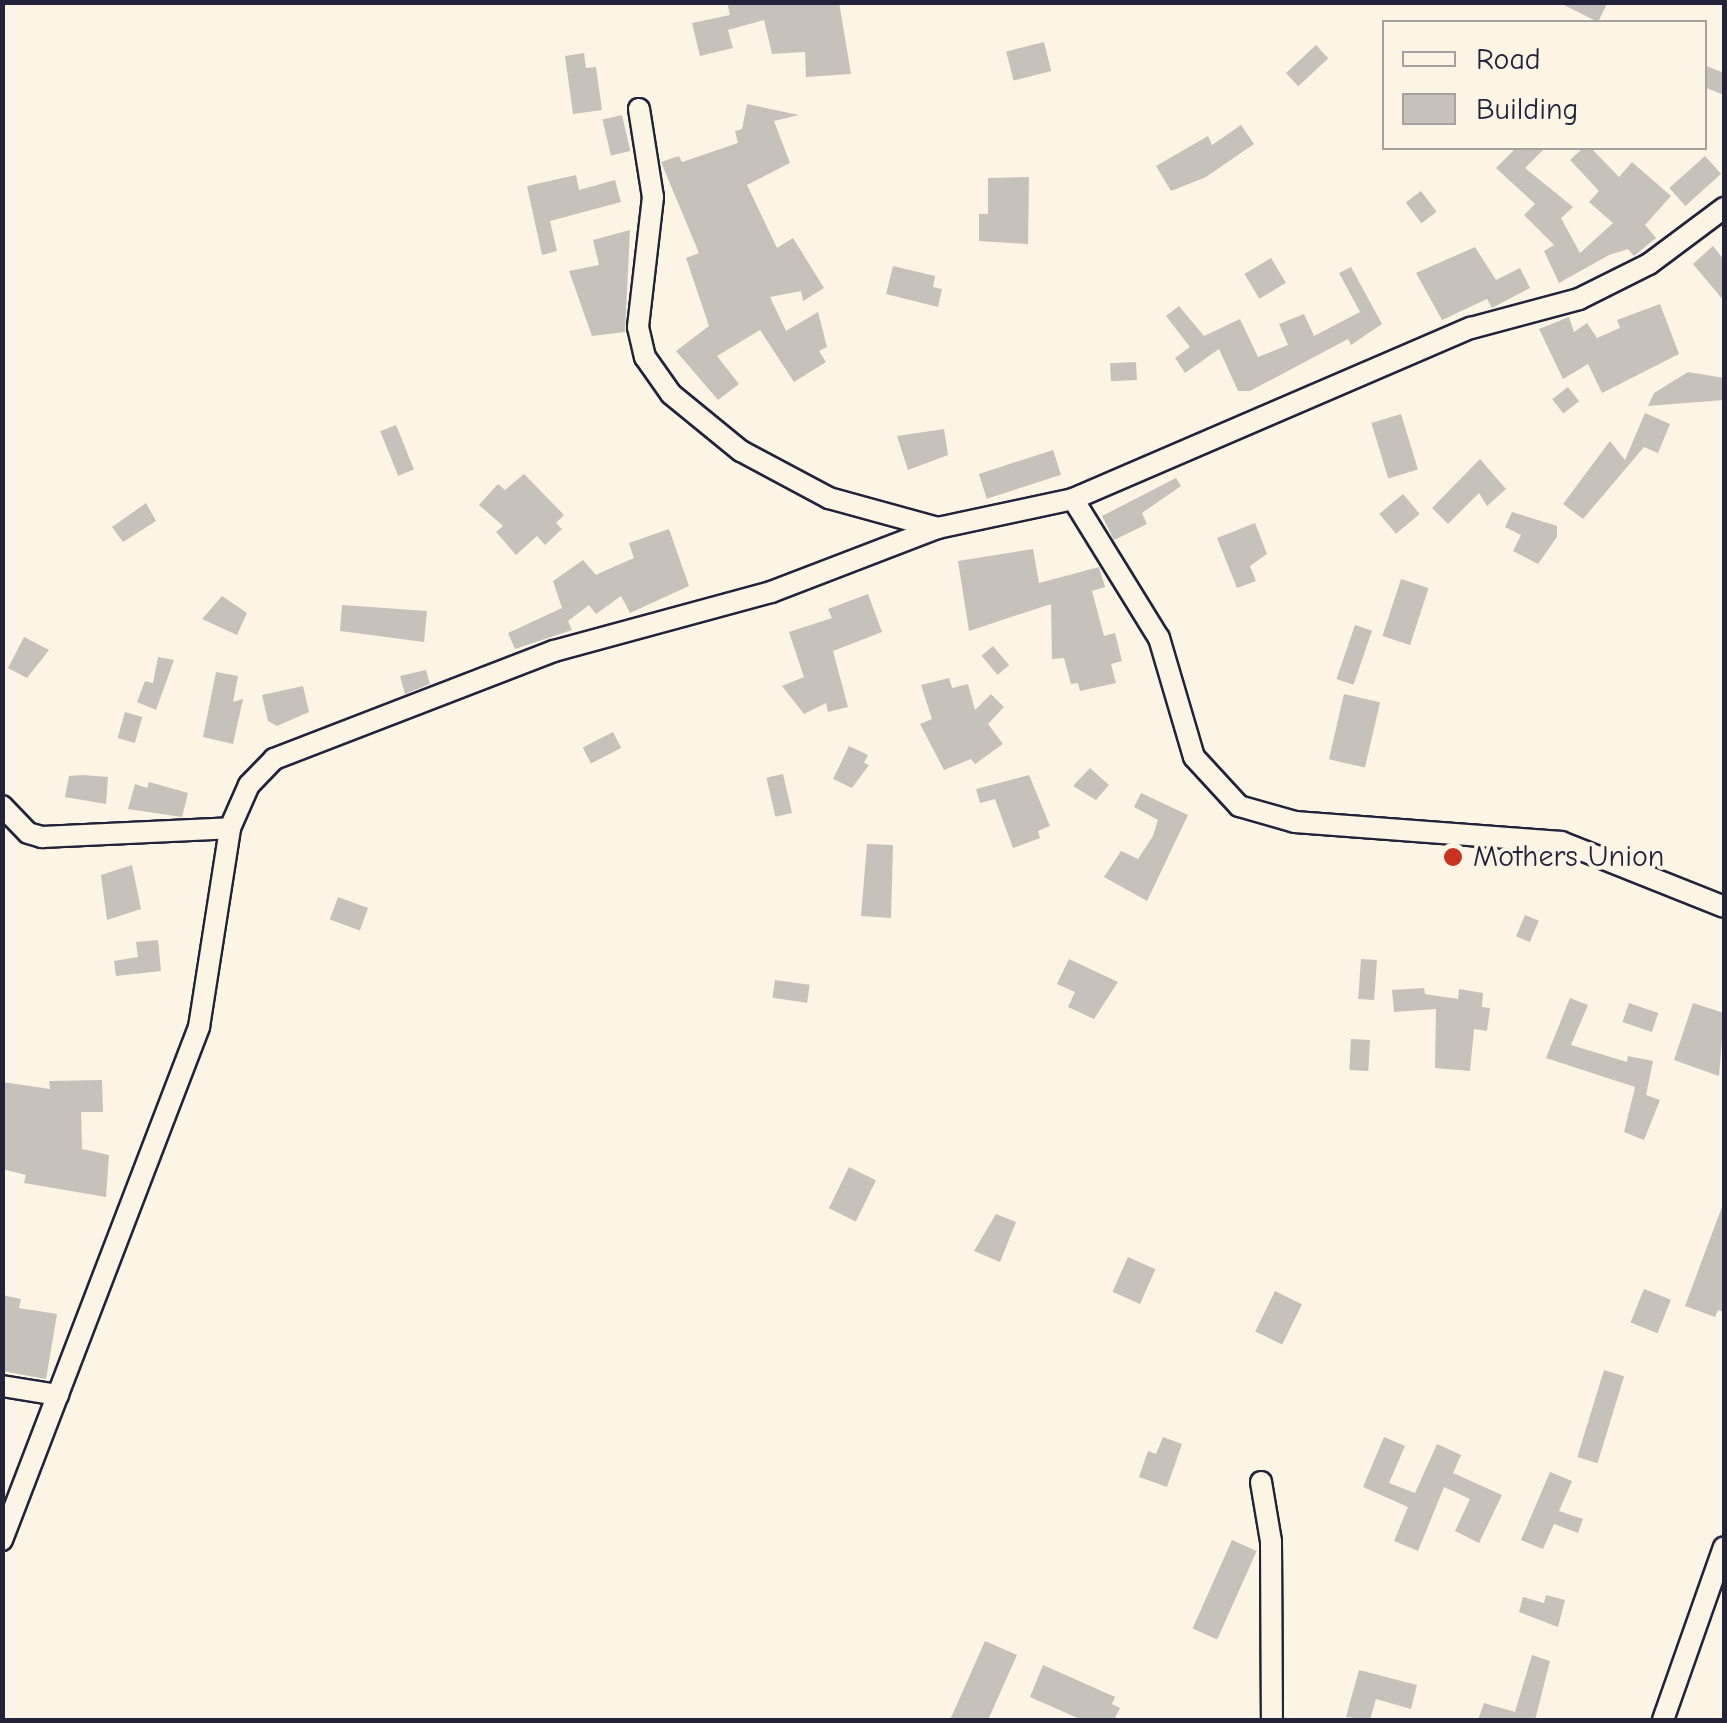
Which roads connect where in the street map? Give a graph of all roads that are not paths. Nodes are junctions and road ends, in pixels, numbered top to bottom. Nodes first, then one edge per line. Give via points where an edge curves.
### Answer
1 (640, 109) dead end
2 (1724, 208) edge
3 (1073, 499) junction
4 (938, 528) junction
5 (2, 806) edge
6 (230, 828) junction
7 (1724, 906) edge
8 (2, 1386) edge
9 (58, 1395) junction
10 (1262, 1482) dead end
11 (2, 1540) edge
12 (1724, 1547) edge
13 (1272, 1720) edge
14 (1662, 1720) edge

1 - 4 street via 654,197 638,326 646,358 671,394 740,451 829,498
2 - 3 street via 1649,264 1579,299 1471,328
3 - 4 street
3 - 7 street via 1159,638 1194,757 1240,806 1295,822 1561,842
4 - 6 street via 772,592 554,651 274,759 248,785
5 - 6 street via 42,838
6 - 9 street via 199,1027
8 - 9 street
9 - 11 street
10 - 13 street via 1271,1541
12 - 14 street

